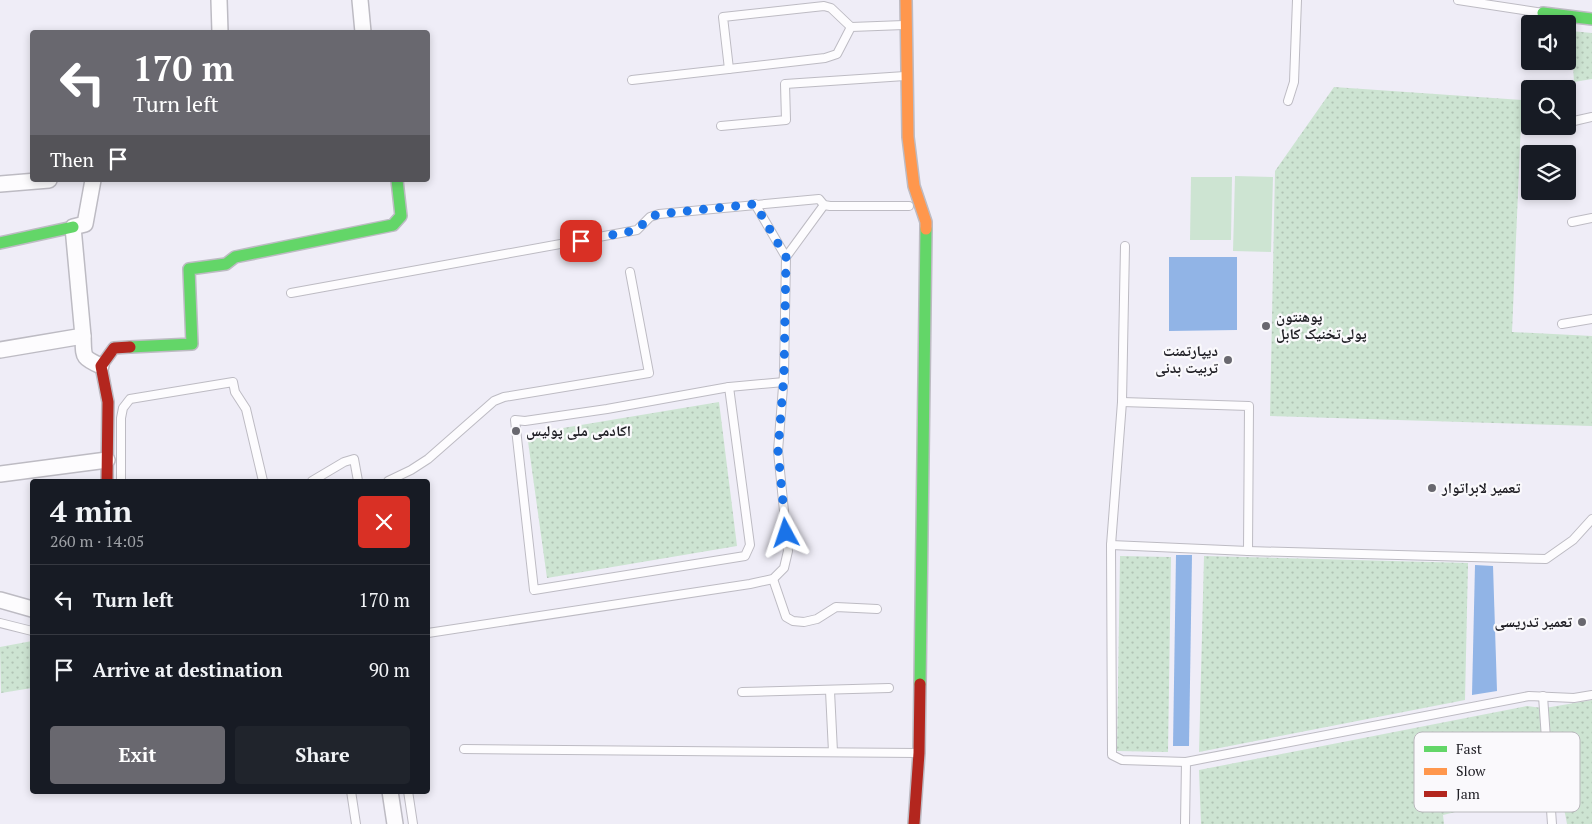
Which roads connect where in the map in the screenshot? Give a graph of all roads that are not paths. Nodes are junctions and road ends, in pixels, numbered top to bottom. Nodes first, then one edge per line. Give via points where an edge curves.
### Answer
1 (219, 0) edge
2 (360, 0) edge
3 (906, 0) edge
4 (1297, 0) edge
5 (1458, 0) edge
6 (1542, 13) joint
7 (1592, 19) edge
8 (906, 24) junction
9 (852, 27) junction
10 (220, 30) edge
11 (363, 30) edge
12 (730, 69) junction
13 (907, 76) junction
14 (632, 80) dead end
15 (1288, 101) dead end
16 (1592, 117) edge
17 (1576, 121) edge
18 (721, 126) dead end
19 (30, 182) edge
20 (93, 182) edge
21 (397, 182) edge
22 (0, 184) edge
23 (755, 204) junction
24 (824, 205) junction
25 (909, 206) dead end
26 (1592, 218) edge
27 (1572, 222) dead end
28 (73, 227) junction
29 (0, 243) edge
30 (1125, 246) dead end
31 (786, 257) junction
32 (630, 272) dead end
33 (291, 293) dead end
34 (1592, 319) edge
35 (1562, 324) dead end
36 (82, 336) junction
37 (0, 350) edge
38 (101, 366) junction
39 (784, 382) junction
40 (729, 387) junction
41 (1122, 402) junction
42 (107, 460) junction
43 (0, 474) edge
44 (107, 479) edge
45 (121, 479) edge
46 (263, 479) edge
47 (315, 479) edge
48 (358, 479) edge
49 (392, 479) edge
50 (1592, 519) edge
51 (1111, 545) junction
52 (1248, 551) junction
53 (773, 579) junction
54 (0, 600) edge
55 (30, 608) edge
56 (878, 609) dead end
57 (0, 623) edge
58 (30, 630) edge
59 (430, 633) edge
60 (889, 688) dead end
61 (830, 691) junction
62 (742, 692) dead end
63 (1592, 695) edge
64 (1543, 696) junction
65 (1546, 732) edge
66 (464, 749) dead end
67 (833, 752) junction
68 (919, 752) junction
69 (1186, 762) junction
70 (351, 794) edge
71 (390, 794) edge
72 (408, 794) edge
73 (356, 824) edge
74 (395, 824) edge
75 (413, 824) edge
76 (914, 824) edge
77 (1185, 824) edge

1 - 10 street
2 - 11 street
3 - 8 street
4 - 15 lane via 1294,82
5 - 6 lane
6 - 7 street
8 - 9 lane
8 - 13 street
9 - 12 lane via 837,54 826,58
9 - 12 lane via 831,8 824,6 723,17
12 - 14 lane
13 - 18 lane via 785,84 786,120
13 - 68 street via 908,137 914,186 926,222 927,243
16 - 17 lane
19 - 22 street
20 - 28 street via 85,224
21 - 38 street via 401,216 393,225 235,257 226,264 190,269 192,344 114,348
23 - 24 lane via 819,199
23 - 31 lane
23 - 33 lane via 659,214 650,217 637,230
24 - 25 lane
24 - 31 lane
26 - 27 lane
28 - 29 street
28 - 36 street
30 - 41 lane
31 - 39 lane
32 - 49 lane via 649,373 494,401 428,459
34 - 35 lane
36 - 37 street
36 - 38 street via 84,356
38 - 42 street via 108,402
39 - 40 lane
39 - 53 lane via 778,451 788,551 784,568
40 - 40 lane via 750,545 745,556 534,590 514,420 607,409
41 - 51 lane
41 - 52 lane via 1249,406
42 - 43 street
42 - 44 street
45 - 46 lane via 121,418 130,399 233,382 234,392 246,409
47 - 48 lane via 354,459
50 - 52 lane via 1573,540 1546,559
51 - 52 lane
51 - 69 lane via 1112,755 1122,760
53 - 56 lane via 786,617 793,621 817,619 836,607
53 - 59 lane
54 - 55 street
57 - 58 lane
60 - 61 lane
61 - 62 lane
61 - 67 lane
63 - 64 lane via 1574,698
64 - 65 lane
64 - 69 lane via 1529,696
66 - 67 lane
67 - 68 lane
68 - 76 street
69 - 77 lane
70 - 73 lane
71 - 74 street
72 - 75 lane

